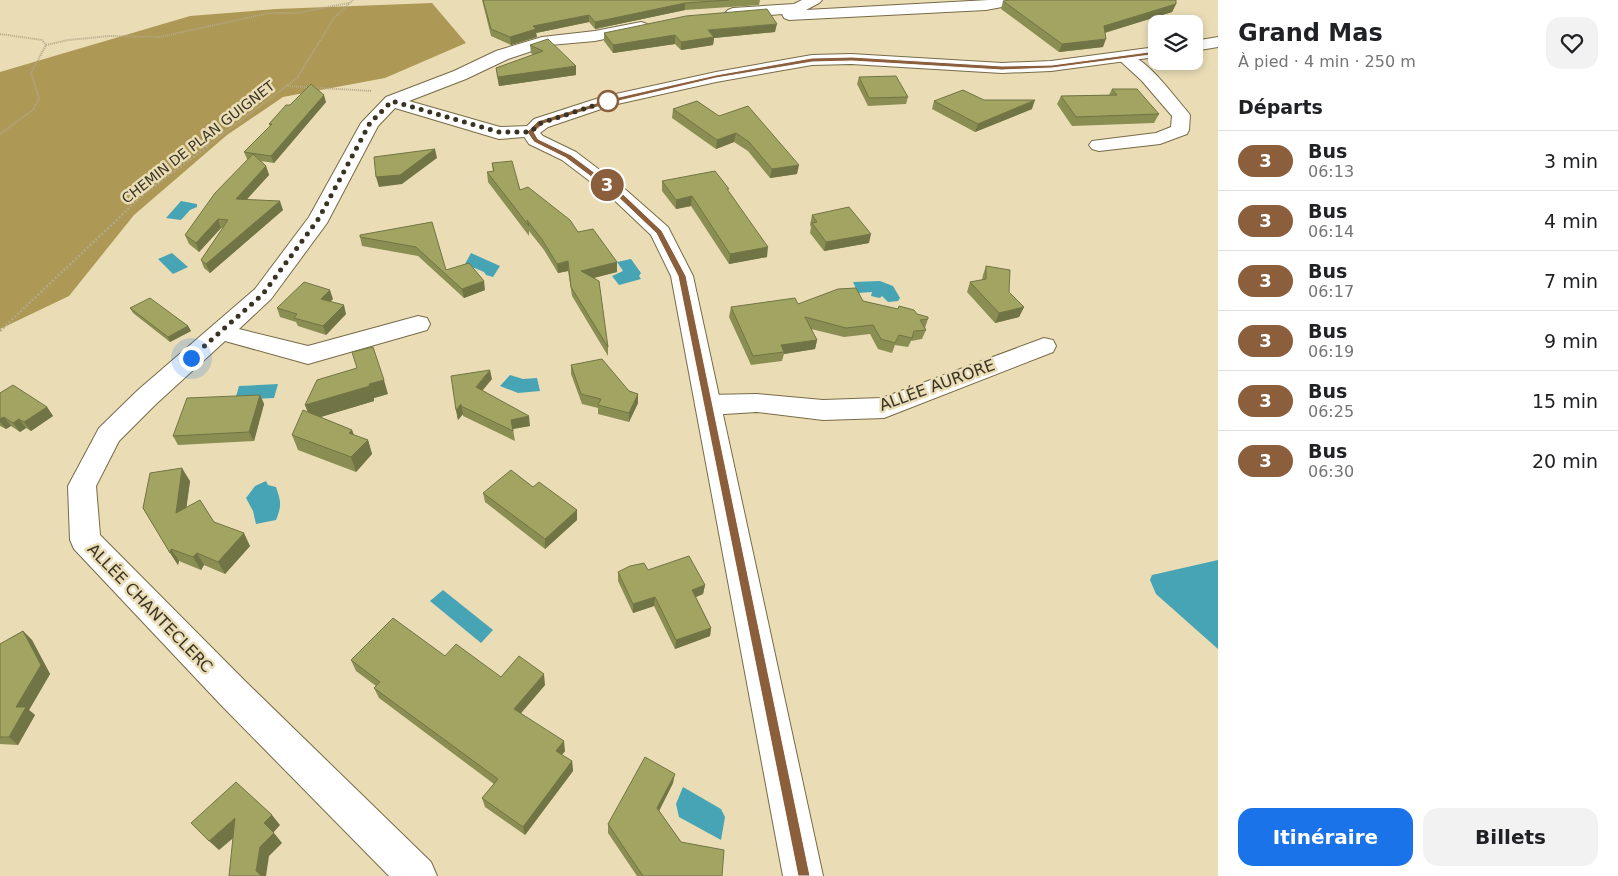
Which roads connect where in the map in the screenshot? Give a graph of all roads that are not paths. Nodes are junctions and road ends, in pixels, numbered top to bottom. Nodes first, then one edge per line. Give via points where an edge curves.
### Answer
1 (814, 0) edge
2 (1018, 0) edge
3 (765, 12) junction
4 (716, 14) edge
5 (656, 24) edge
6 (1218, 42) edge
7 (1203, 44) edge
8 (1148, 54) edge
9 (1125, 58) junction
10 (392, 101) junction
11 (530, 132) junction
12 (1099, 145) dead end
13 (418, 324) dead end
14 (220, 332) junction
15 (1044, 346) dead end
16 (708, 405) junction
17 (417, 876) edge
18 (803, 876) edge

1 - 3 street via 797,8
2 - 3 street via 986,5 792,16
3 - 4 street
5 - 10 street via 595,36 548,40 502,55
6 - 7 street
8 - 9 street
9 - 11 street via 1002,68 852,59 812,60 716,76 608,101 541,123
9 - 12 street via 1148,77 1181,115 1180,130 1160,138
10 - 11 street via 499,132
10 - 14 street, ALLÉE CHANTECLERC via 370,123 319,218 263,294
11 - 16 street via 536,140 569,156 619,194 660,232 682,276
13 - 14 street via 308,355
14 - 17 street, ALLÉE CHANTECLERC via 109,434 82,486 85,540
15 - 16 street, ALLÉE AURORE via 884,408 823,410 757,402
16 - 18 street

